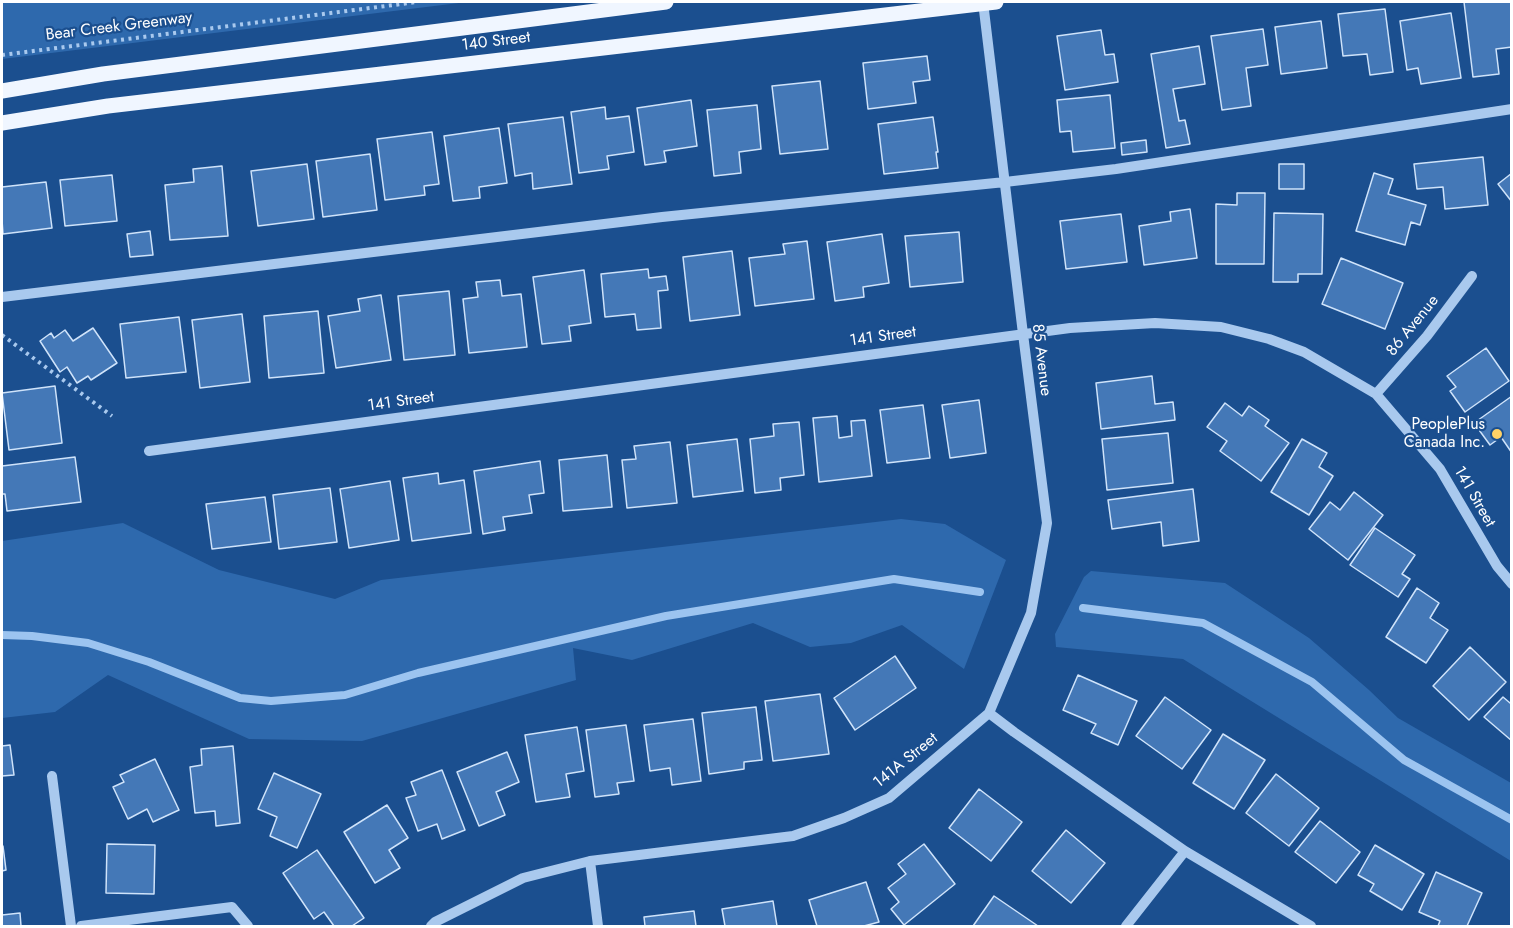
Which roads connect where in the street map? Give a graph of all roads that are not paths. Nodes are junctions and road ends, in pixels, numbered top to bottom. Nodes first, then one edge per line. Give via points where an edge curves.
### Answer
1 (666, 2) edge
2 (987, 2) edge
3 (2, 91) edge
4 (1512, 109) edge
5 (2, 123) edge
6 (1005, 182) junction
7 (1472, 276) dead end
8 (2, 297) edge
9 (1023, 334) junction
10 (1376, 394) junction
11 (149, 451) dead end
12 (1512, 584) edge
13 (989, 713) junction
14 (52, 776) dead end
15 (1185, 851) junction
16 (590, 861) junction
17 (71, 927) edge
18 (81, 927) edge
19 (248, 927) edge
20 (431, 927) edge
21 (598, 927) edge
22 (1126, 927) edge
23 (1311, 927) edge

1 - 3 main road, 140 Street via 103,74
2 - 5 main road, 140 Street via 120,105
2 - 6 street, 85 Avenue
4 - 6 street
6 - 8 street via 662,217
6 - 9 street, 85 Avenue
7 - 10 street, 86 Avenue
9 - 10 street, 141 Street via 1155,323 1221,327 1304,352
9 - 11 street, 141 Street
9 - 13 street, 85 Avenue via 1047,523 1031,613
10 - 12 street, 141 Street via 1440,469 1497,566
13 - 15 street
13 - 16 street, 141A Street via 889,798 844,818 793,836
14 - 17 street
15 - 22 street
15 - 23 street
16 - 20 street, 141A Street via 523,878
16 - 21 street
18 - 19 street via 232,907

